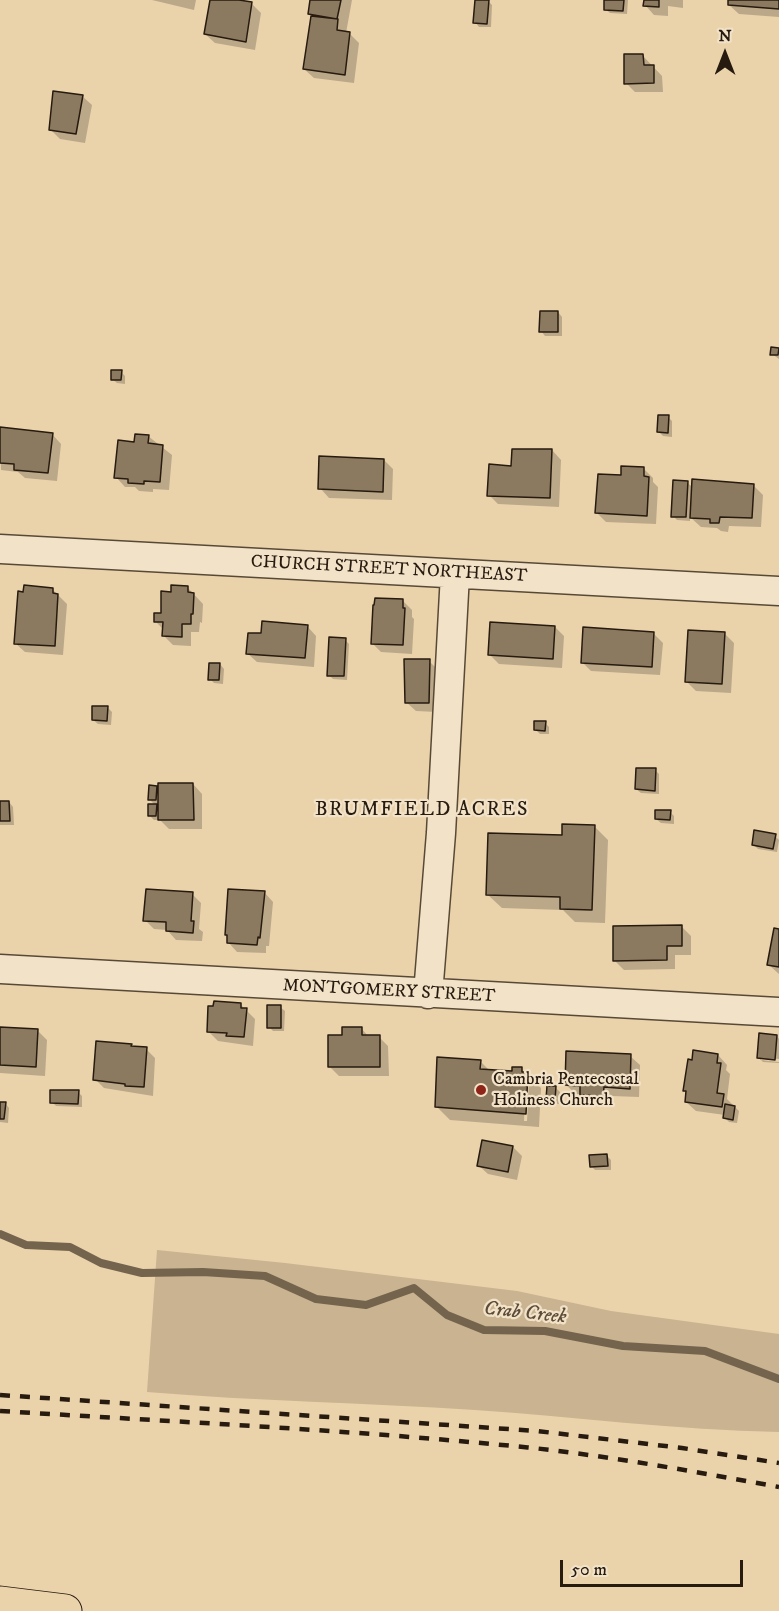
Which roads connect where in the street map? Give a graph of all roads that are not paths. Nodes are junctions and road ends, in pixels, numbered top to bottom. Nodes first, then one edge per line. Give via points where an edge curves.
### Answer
1 (0, 549) edge
2 (455, 574) junction
3 (779, 591) edge
4 (0, 969) edge
5 (428, 994) junction
6 (779, 1012) edge
7 (0, 1603) edge
8 (65, 1611) edge

1 - 2 street, CHURCH STREET NORTHEAST
2 - 3 street, CHURCH STREET NORTHEAST
2 - 5 street
4 - 5 street, MONTGOMERY STREET
5 - 6 street, MONTGOMERY STREET
7 - 8 main road

